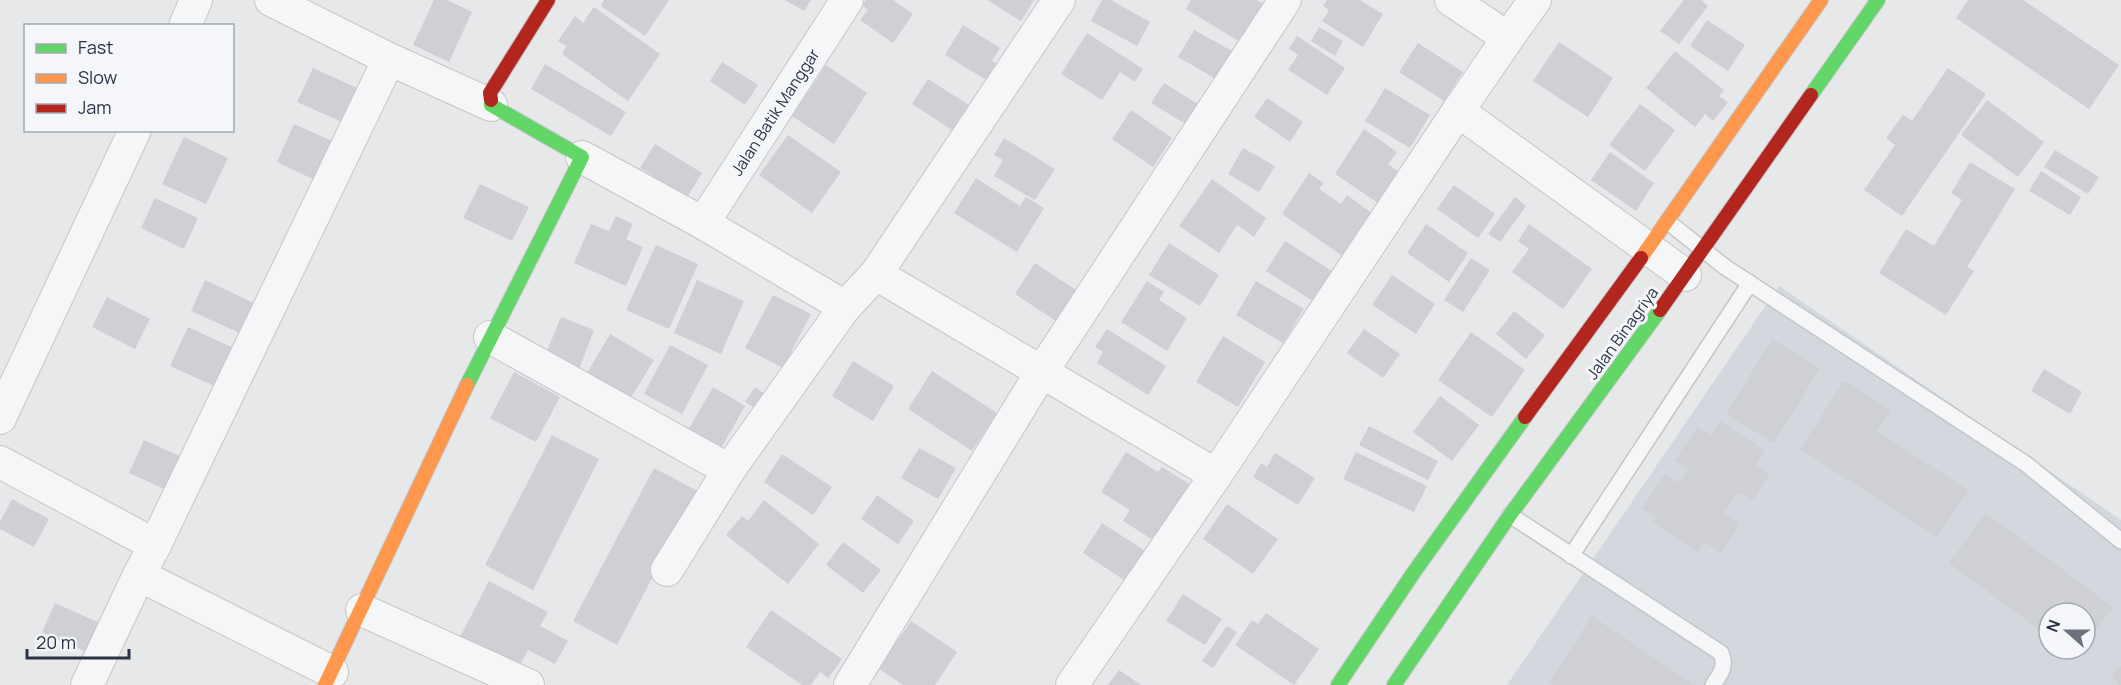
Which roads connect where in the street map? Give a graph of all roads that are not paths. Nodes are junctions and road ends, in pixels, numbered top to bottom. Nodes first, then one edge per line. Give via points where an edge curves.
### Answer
1 (196, 0) edge
2 (271, 0) edge
3 (548, 0) edge
4 (847, 0) edge
5 (1059, 0) edge
6 (1286, 0) edge
7 (1450, 0) edge
8 (1535, 0) edge
9 (1821, 0) edge
10 (1878, 0) edge
11 (185, 24) edge
12 (1508, 38) junction
13 (389, 59) junction
14 (491, 105) junction
15 (1458, 111) junction
16 (134, 132) edge
17 (582, 157) junction
18 (1668, 222) junction
19 (703, 223) junction
20 (1648, 249) junction
21 (1699, 261) junction
22 (876, 274) junction
23 (1750, 284) junction
24 (845, 307) junction
25 (490, 337) junction
26 (1041, 373) junction
27 (0, 418) edge
28 (0, 462) edge
29 (729, 470) junction
30 (1216, 475) junction
31 (1514, 518) junction
32 (2121, 541) edge
33 (155, 545) junction
34 (1571, 556) junction
35 (667, 570) dead end
36 (139, 575) junction
37 (362, 610) junction
38 (329, 678) edge
39 (87, 685) edge
40 (528, 685) edge
41 (850, 685) edge
42 (1072, 685) edge
43 (1338, 685) edge
44 (1394, 685) edge
45 (1713, 685) edge

1 - 11 street
2 - 13 street
3 - 14 street via 490,93
4 - 19 street, Jalan Batik Manggar
5 - 22 street
6 - 26 street
7 - 12 street
8 - 12 street
9 - 18 street, Jalan Binagriya via 1799,39
10 - 21 street, Jalan Binagriya via 1826,62
12 - 15 street
13 - 14 street
13 - 33 street
14 - 17 street
15 - 20 street
15 - 30 street
16 - 27 street
17 - 19 street
17 - 25 street
18 - 20 street, Jalan Binagriya
18 - 21 lane
19 - 24 street
20 - 21 street
20 - 43 street, Jalan Binagriya via 1421,562
21 - 23 lane via 1725,267
21 - 31 street, Jalan Binagriya
22 - 24 street
22 - 26 street
23 - 32 lane via 2026,464
23 - 34 lane
24 - 29 street
25 - 29 street
25 - 37 street
26 - 30 street
26 - 41 street
28 - 33 street
29 - 35 street
30 - 42 street
31 - 34 lane
31 - 44 street, Jalan Binagriya
33 - 36 street
34 - 45 lane via 1721,653 1723,669
36 - 38 street
36 - 39 street
37 - 38 street
37 - 40 street

